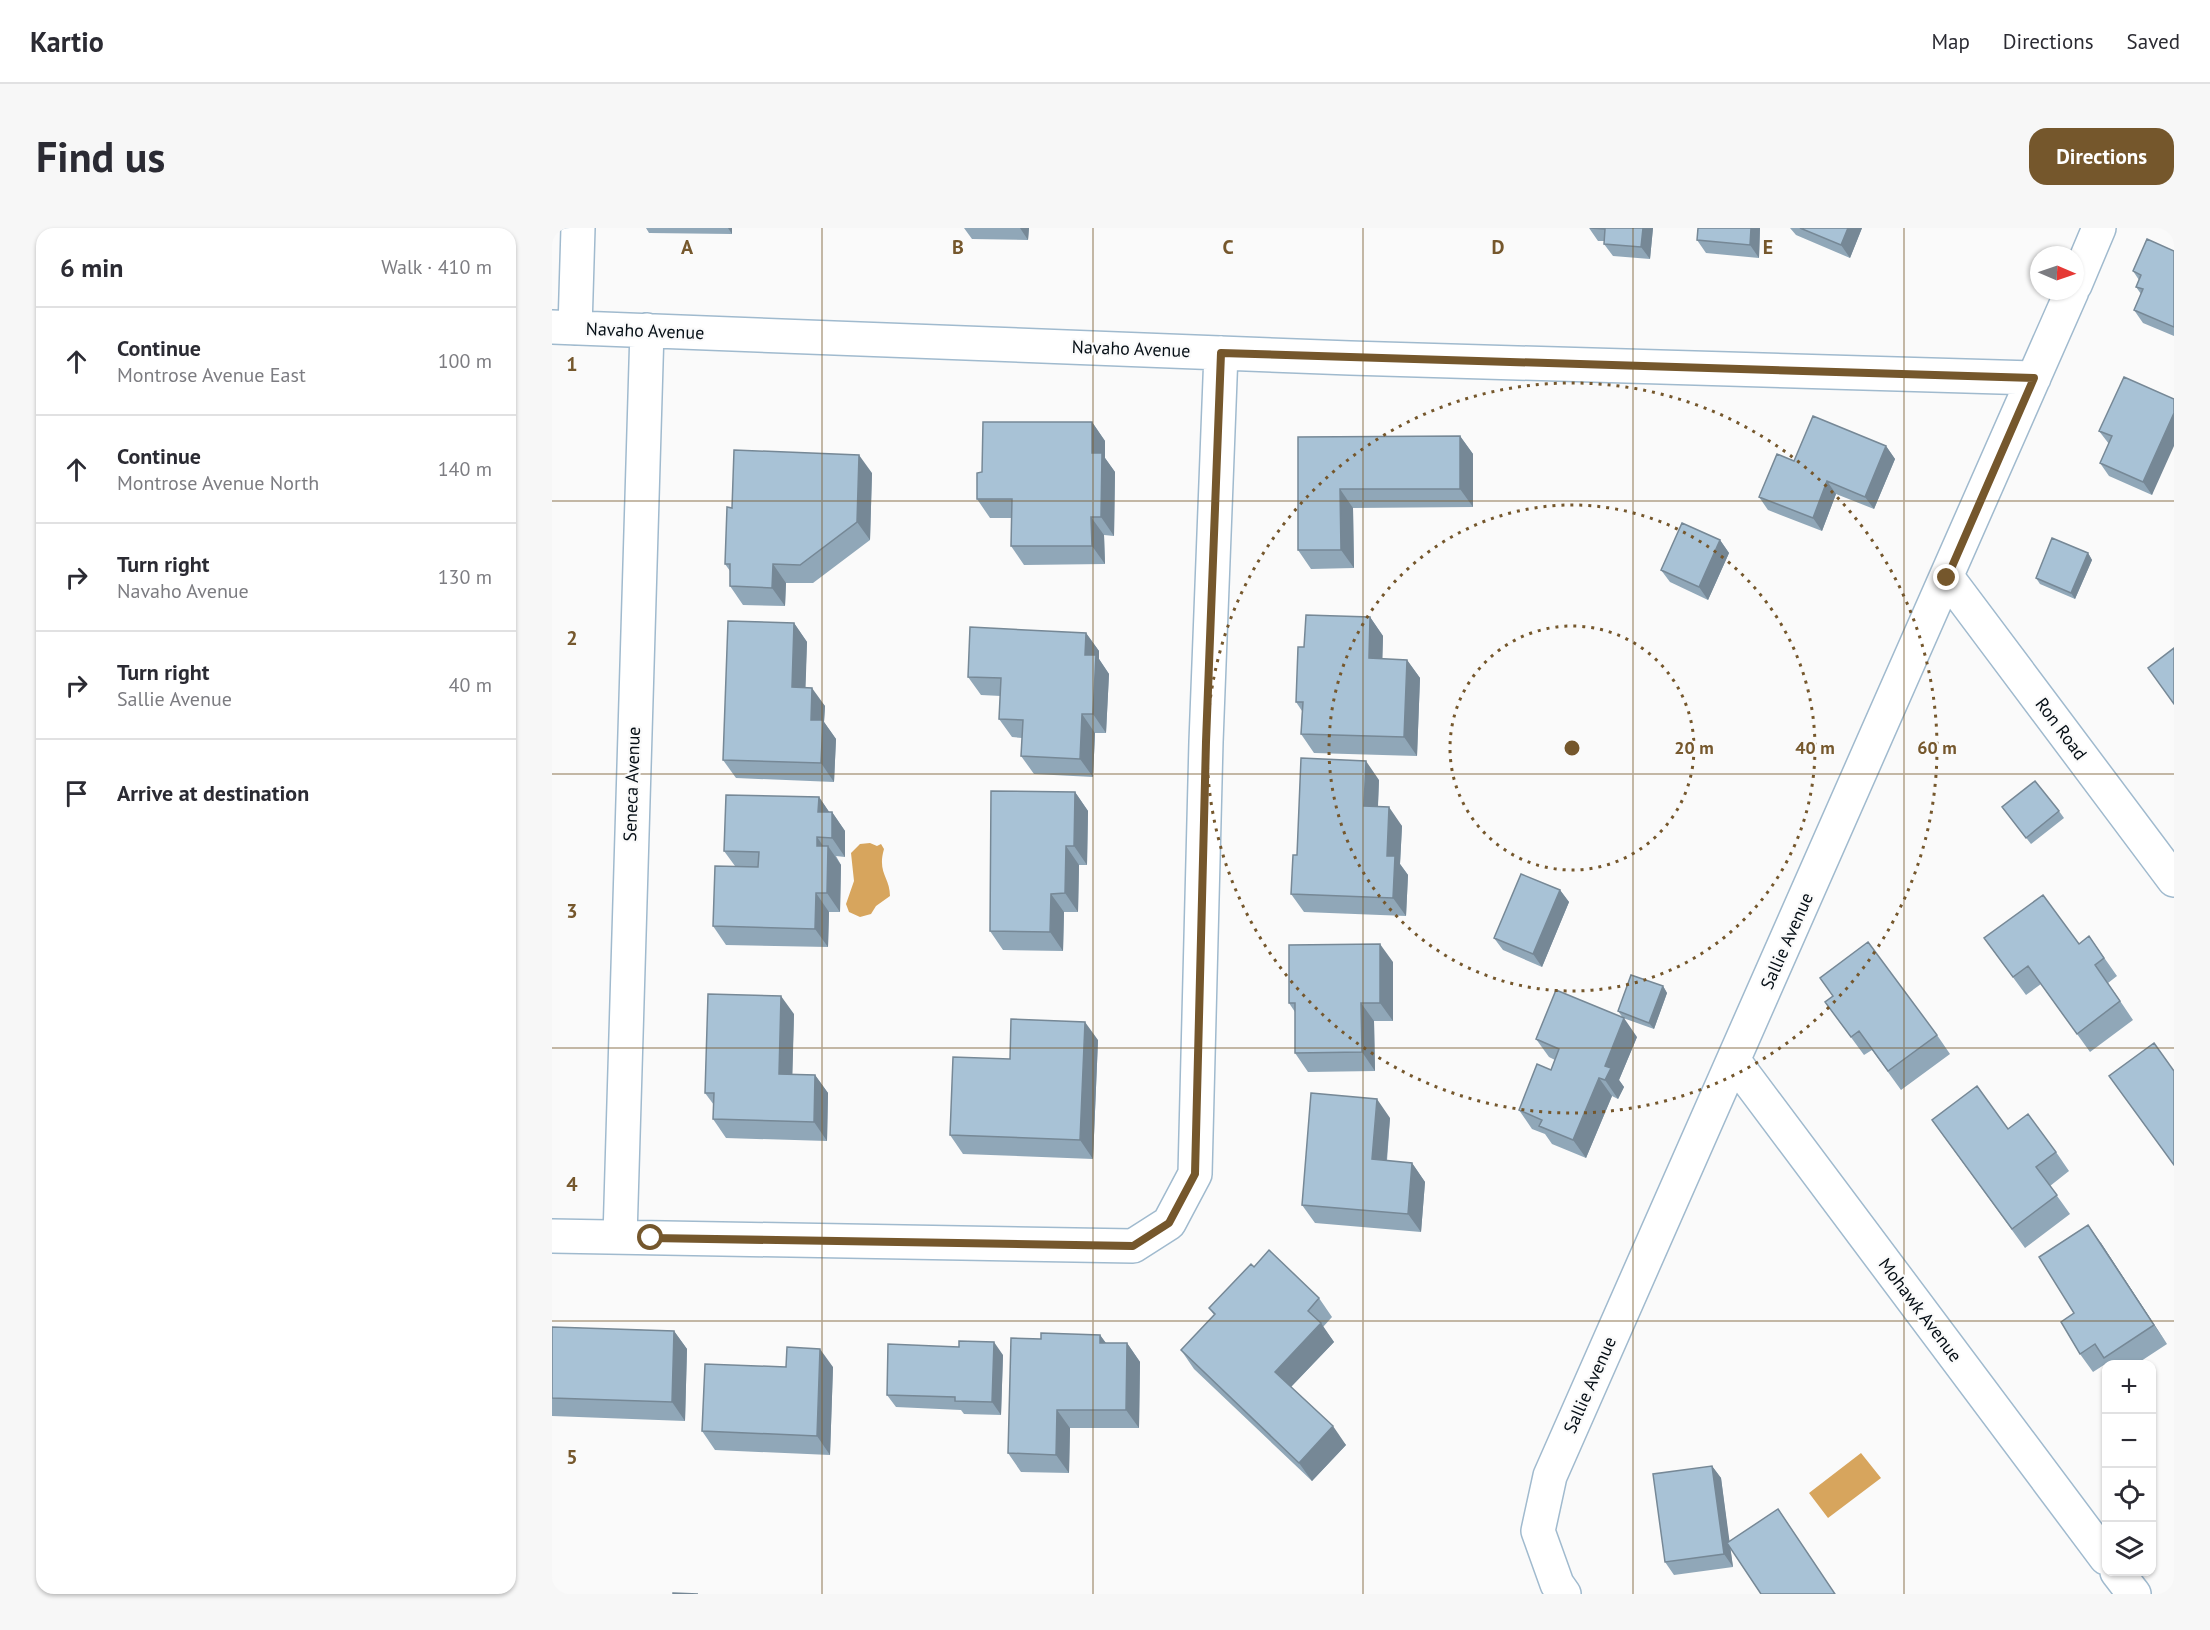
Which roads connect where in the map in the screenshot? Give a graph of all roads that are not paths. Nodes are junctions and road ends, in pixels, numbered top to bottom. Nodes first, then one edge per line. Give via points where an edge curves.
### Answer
1 (578, 228) edge
2 (2099, 228) edge
3 (2084, 264) edge
4 (2068, 300) edge
5 (564, 328) edge
6 (647, 330) junction
7 (1221, 353) junction
8 (2034, 378) junction
9 (1947, 578) junction
10 (2174, 880) edge
11 (1734, 1061) junction
12 (552, 1236) edge
13 (620, 1237) junction
14 (2102, 1553) edge
15 (2120, 1576) edge
16 (1564, 1594) edge
17 (2134, 1594) edge

1 - 5 street
2 - 3 street
4 - 8 street, Sallie Avenue
5 - 6 street, Navaho Avenue
6 - 7 street, Navaho Avenue
6 - 13 street, Seneca Avenue
7 - 8 street, Navaho Avenue
7 - 13 street via 1205,754 1195,1174 1169,1223 1133,1246
8 - 9 street, Sallie Avenue
9 - 10 street, Ron Road
9 - 11 street, Sallie Avenue
11 - 14 street, Mohawk Avenue
11 - 16 street, Sallie Avenue via 1550,1476 1538,1530
12 - 13 street
15 - 17 street

